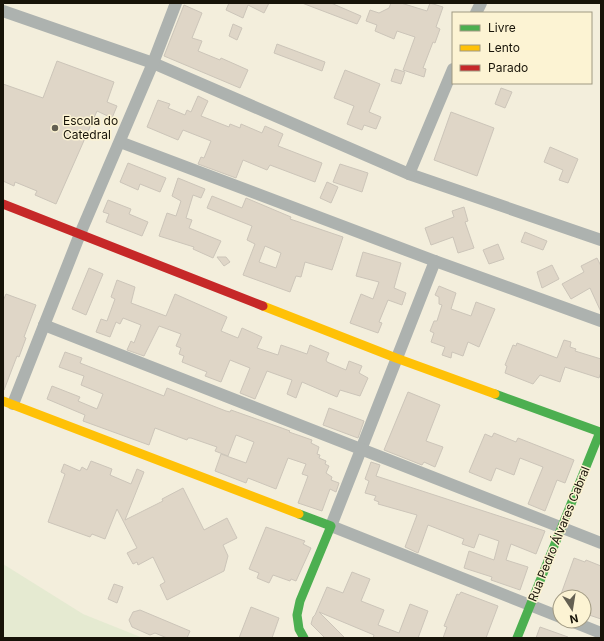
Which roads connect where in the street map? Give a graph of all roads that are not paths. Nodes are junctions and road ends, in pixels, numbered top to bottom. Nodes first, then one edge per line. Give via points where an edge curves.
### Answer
1 (176, 3) edge
2 (481, 3) edge
3 (5, 9) edge
4 (476, 12) edge
5 (153, 63) junction
6 (452, 71) edge
7 (120, 142) junction
8 (410, 174) junction
9 (3, 204) edge
10 (80, 234) junction
11 (601, 240) edge
12 (435, 261) junction
13 (601, 321) edge
14 (44, 325) junction
15 (396, 358) junction
16 (8, 402) edge
17 (601, 432) edge
18 (361, 450) junction
19 (331, 526) junction
20 (563, 529) junction
21 (601, 543) edge
22 (530, 606) junction
23 (552, 614) edge
24 (589, 629) edge
25 (601, 634) edge
26 (304, 638) edge
27 (517, 638) edge

1 - 5 street
2 - 4 street
3 - 5 street
5 - 7 street
5 - 8 street
6 - 8 street
7 - 10 street
7 - 12 street
8 - 11 street
9 - 10 street
10 - 14 street
10 - 15 street
12 - 13 street
12 - 15 street
14 - 16 street
14 - 18 street
15 - 17 street
15 - 18 street
16 - 19 street
17 - 20 street, Rua Pedro Álvares Cabral
18 - 19 street
18 - 20 street
19 - 22 street
19 - 26 street via 300,601 297,615 299,629
20 - 21 street
20 - 22 street, Rua Pedro Álvares Cabral
22 - 23 street
22 - 27 street, Rua Pedro Álvares Cabral
24 - 25 street

